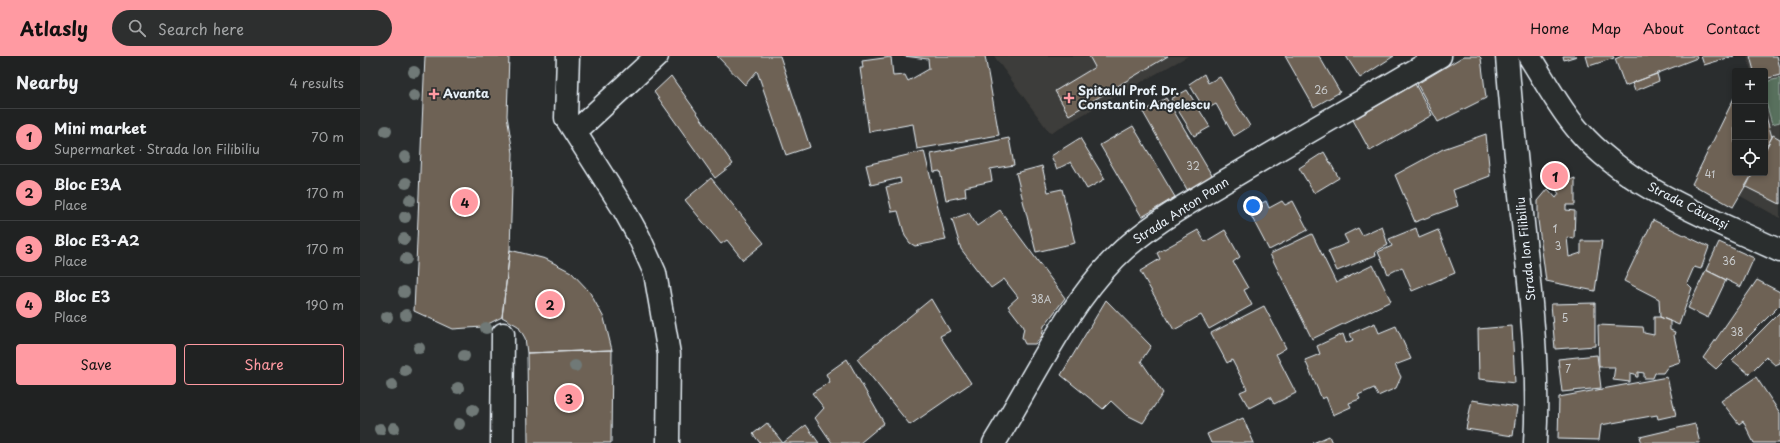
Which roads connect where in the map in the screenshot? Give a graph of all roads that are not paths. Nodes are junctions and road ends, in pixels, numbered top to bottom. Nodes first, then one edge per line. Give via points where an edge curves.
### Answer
1 (568, 56) edge
2 (657, 56) edge
3 (1440, 56) edge
4 (1507, 56) edge
5 (1529, 56) edge
6 (575, 132) junction
7 (1780, 251) edge
8 (503, 334) dead end
9 (502, 443) edge
10 (668, 443) edge
11 (994, 443) edge
12 (1536, 443) edge

1 - 6 street via 566,118
2 - 6 street
3 - 11 street, Strada Anton Pann via 1260,160 1139,236 1116,257 1090,288 1059,333
4 - 12 street, Strada Ion Filibiliu via 1534,332
5 - 7 street, Strada Căuzași via 1578,130 1610,160 1657,193
6 - 10 street via 623,208 656,273 670,354
8 - 9 street

